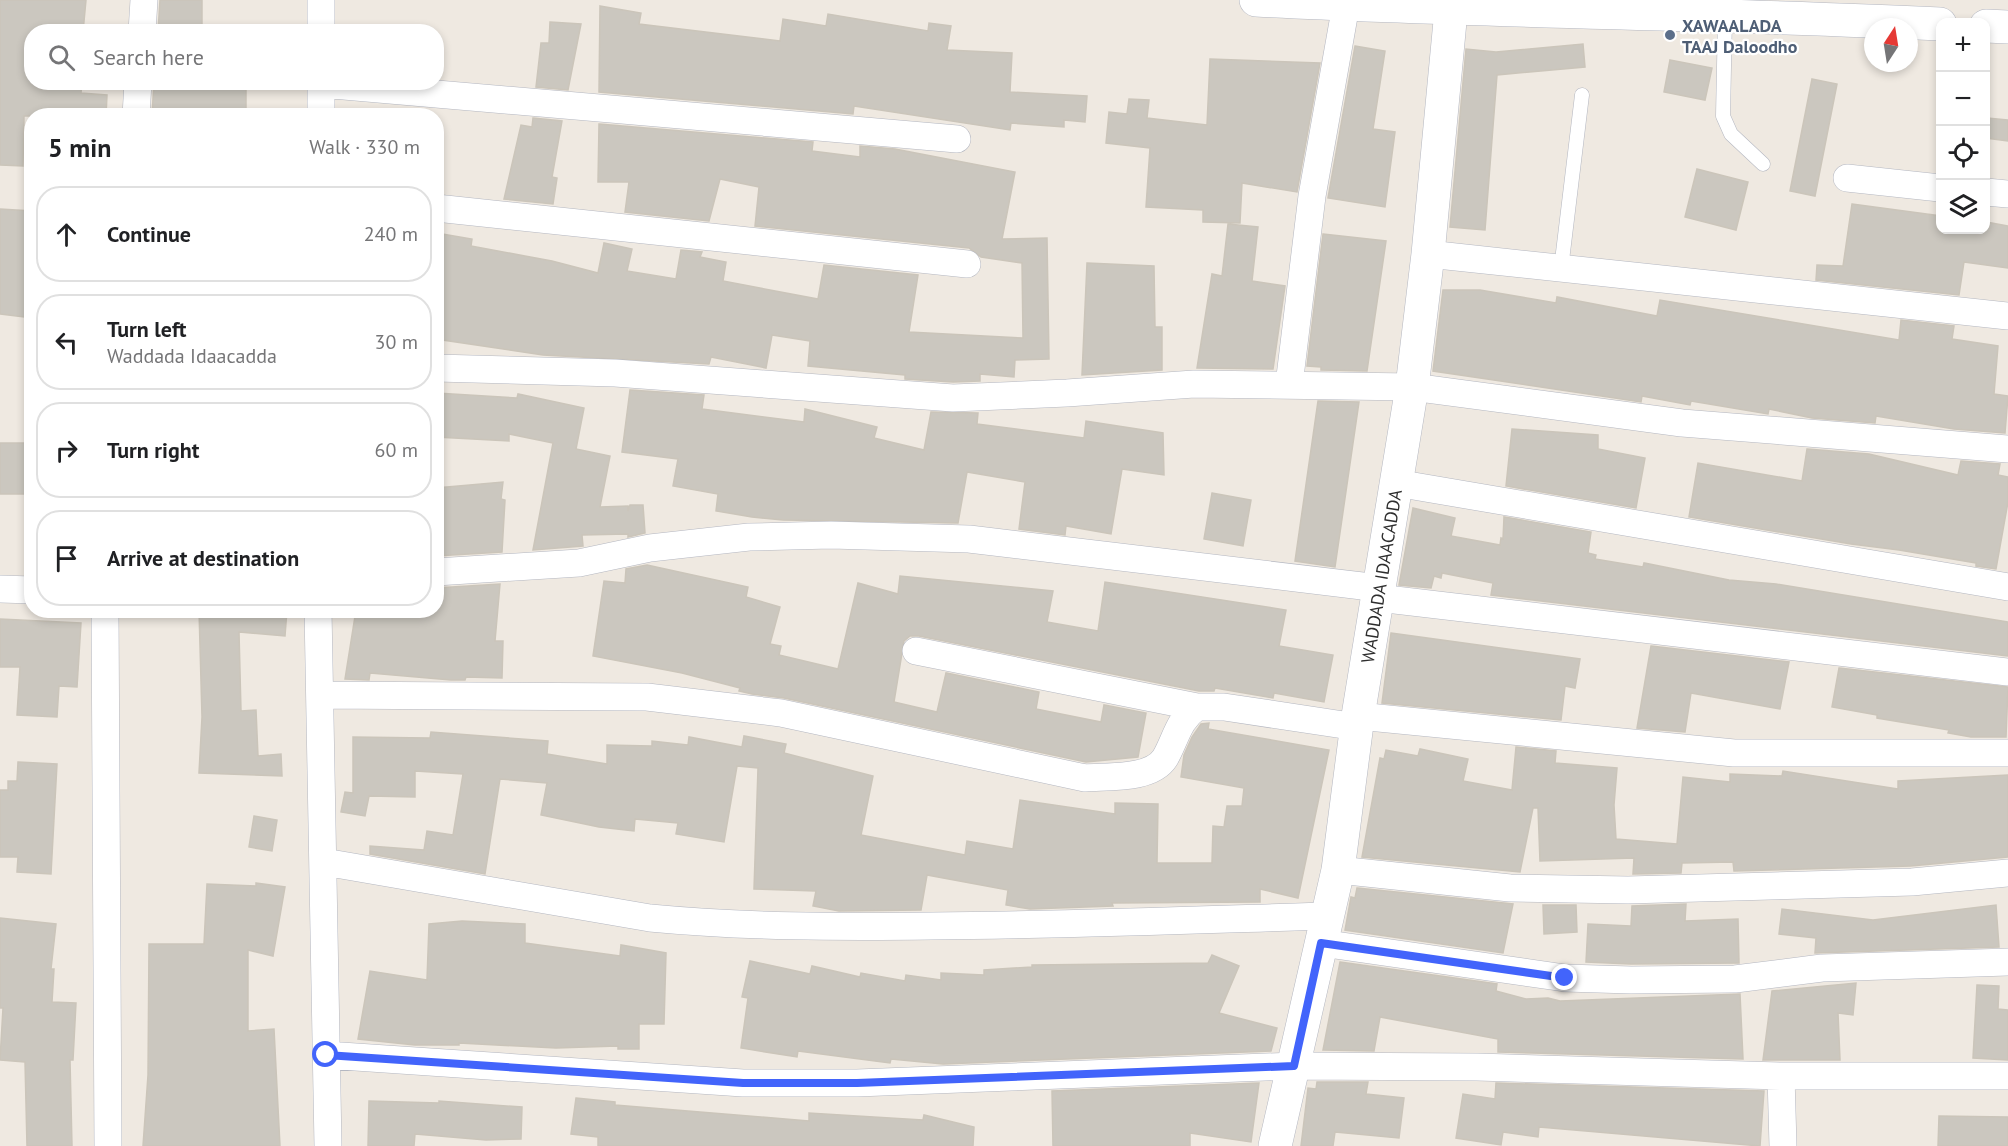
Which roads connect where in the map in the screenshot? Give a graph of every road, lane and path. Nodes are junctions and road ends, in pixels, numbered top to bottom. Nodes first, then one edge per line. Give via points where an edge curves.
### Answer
1 (144, 0) edge
2 (321, 0) edge
3 (1256, 0) edge
4 (1346, 4) junction
5 (1451, 5) edge
6 (1773, 8) edge
7 (1725, 14) junction
8 (142, 24) edge
9 (321, 24) edge
10 (1936, 24) edge
11 (1990, 26) edge
12 (2008, 27) edge
13 (138, 90) edge
14 (321, 90) edge
15 (399, 90) edge
16 (1582, 95) dead end
17 (136, 108) edge
18 (321, 108) edge
19 (957, 140) dead end
20 (1763, 164) dead end
21 (1847, 178) dead end
22 (1936, 187) edge
23 (1990, 193) edge
24 (2008, 195) edge
25 (444, 209) edge
26 (1428, 254) junction
27 (967, 264) dead end
28 (1561, 269) junction
29 (2008, 316) edge
30 (444, 368) edge
31 (1289, 385) junction
32 (1412, 387) junction
33 (2008, 449) edge
34 (1396, 483) junction
35 (444, 571) edge
36 (2008, 587) edge
37 (0, 589) edge
38 (24, 590) edge
39 (1379, 593) junction
40 (105, 618) edge
41 (318, 618) edge
42 (916, 651) dead end
43 (2008, 672) edge
44 (321, 695) junction
45 (1197, 707) junction
46 (1357, 722) junction
47 (2008, 753) edge
48 (324, 862) junction
49 (1338, 870) junction
50 (2008, 873) edge
51 (1324, 929) junction
52 (2008, 962) edge
53 (326, 1055) junction
54 (1294, 1066) junction
55 (1781, 1076) junction
56 (2008, 1076) edge
57 (108, 1146) edge
58 (328, 1146) edge
59 (1275, 1146) edge
60 (1784, 1146) edge

1 - 8 street
2 - 9 street
3 - 4 street
4 - 5 street
4 - 31 street via 1312,196
5 - 7 street
5 - 26 street, WADDADA IDAACADDA
6 - 7 street
6 - 10 street
7 - 20 lane via 1723,116 1731,134
11 - 12 street
13 - 17 street
14 - 18 street
15 - 19 street
16 - 28 lane
21 - 22 street
23 - 24 street
25 - 27 street
26 - 28 street
26 - 32 street, WADDADA IDAACADDA
28 - 29 street
30 - 31 street via 615,373 953,398 1194,384
31 - 32 street
32 - 33 street via 1682,423
32 - 34 street, WADDADA IDAACADDA
34 - 36 street
34 - 39 street, WADDADA IDAACADDA
35 - 39 street via 579,563 650,548 749,537 831,535 969,539
37 - 38 street
39 - 43 street
39 - 46 street, WADDADA IDAACADDA
40 - 57 street
41 - 44 street
42 - 45 street
44 - 45 street via 647,697 781,713 1085,778 1132,775 1150,769 1164,760 1185,715
44 - 48 street
45 - 46 street
46 - 47 street via 1734,753
46 - 49 street, WADDADA IDAACADDA
48 - 51 street via 686,921 836,927
48 - 53 street
49 - 50 street via 1510,888 1628,890 1912,882
49 - 51 street, WADDADA IDAACADDA
51 - 52 street via 1565,978 1735,980 1822,968
51 - 54 street, WADDADA IDAACADDA
53 - 54 street via 743,1083 857,1083
53 - 58 street
54 - 55 street
54 - 59 street, WADDADA IDAACADDA
55 - 56 street
55 - 60 street

